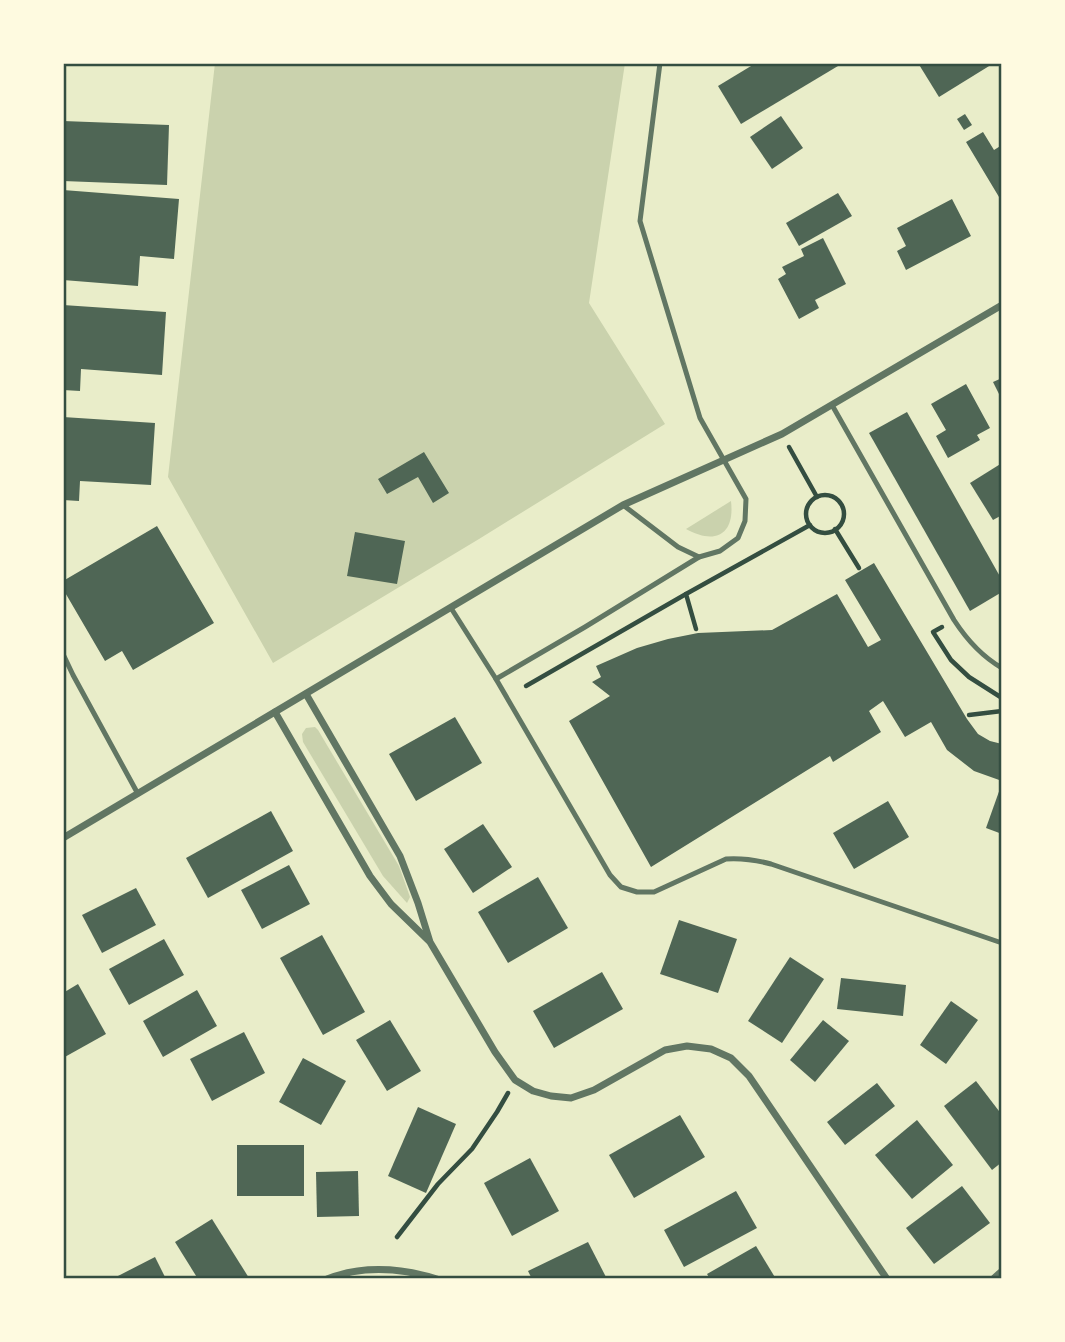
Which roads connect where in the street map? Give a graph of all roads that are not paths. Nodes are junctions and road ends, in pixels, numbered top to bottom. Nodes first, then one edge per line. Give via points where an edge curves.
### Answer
1 (660, 63) edge
2 (1002, 305) edge
3 (832, 405) junction
4 (723, 461) junction
5 (623, 505) junction
6 (699, 557) junction
7 (451, 608) junction
8 (63, 653) edge
9 (1002, 668) edge
10 (496, 678) junction
11 (306, 694) junction
12 (275, 712) junction
13 (138, 794) junction
14 (63, 838) edge
15 (430, 942) junction
16 (1002, 943) edge
17 (1002, 1271) edge
18 (327, 1279) edge
19 (437, 1279) edge
20 (887, 1279) edge
21 (992, 1279) edge

1 - 4 lane via 640,221 700,418
2 - 3 street
3 - 4 street
3 - 9 lane via 963,634 979,653
4 - 5 street
4 - 6 lane via 746,499 745,522 738,538 720,551
5 - 6 lane via 678,547
5 - 7 street
6 - 10 lane
7 - 10 lane
7 - 11 street
8 - 13 lane
10 - 16 lane via 621,887 654,892 726,859 746,859
11 - 12 street
11 - 15 street via 400,856
12 - 13 street
12 - 15 street via 370,876
13 - 14 street
15 - 20 street via 495,1052 515,1080 533,1091 571,1098 665,1051 688,1046 731,1058 749,1076
17 - 21 street
18 - 19 street via 387,1269

